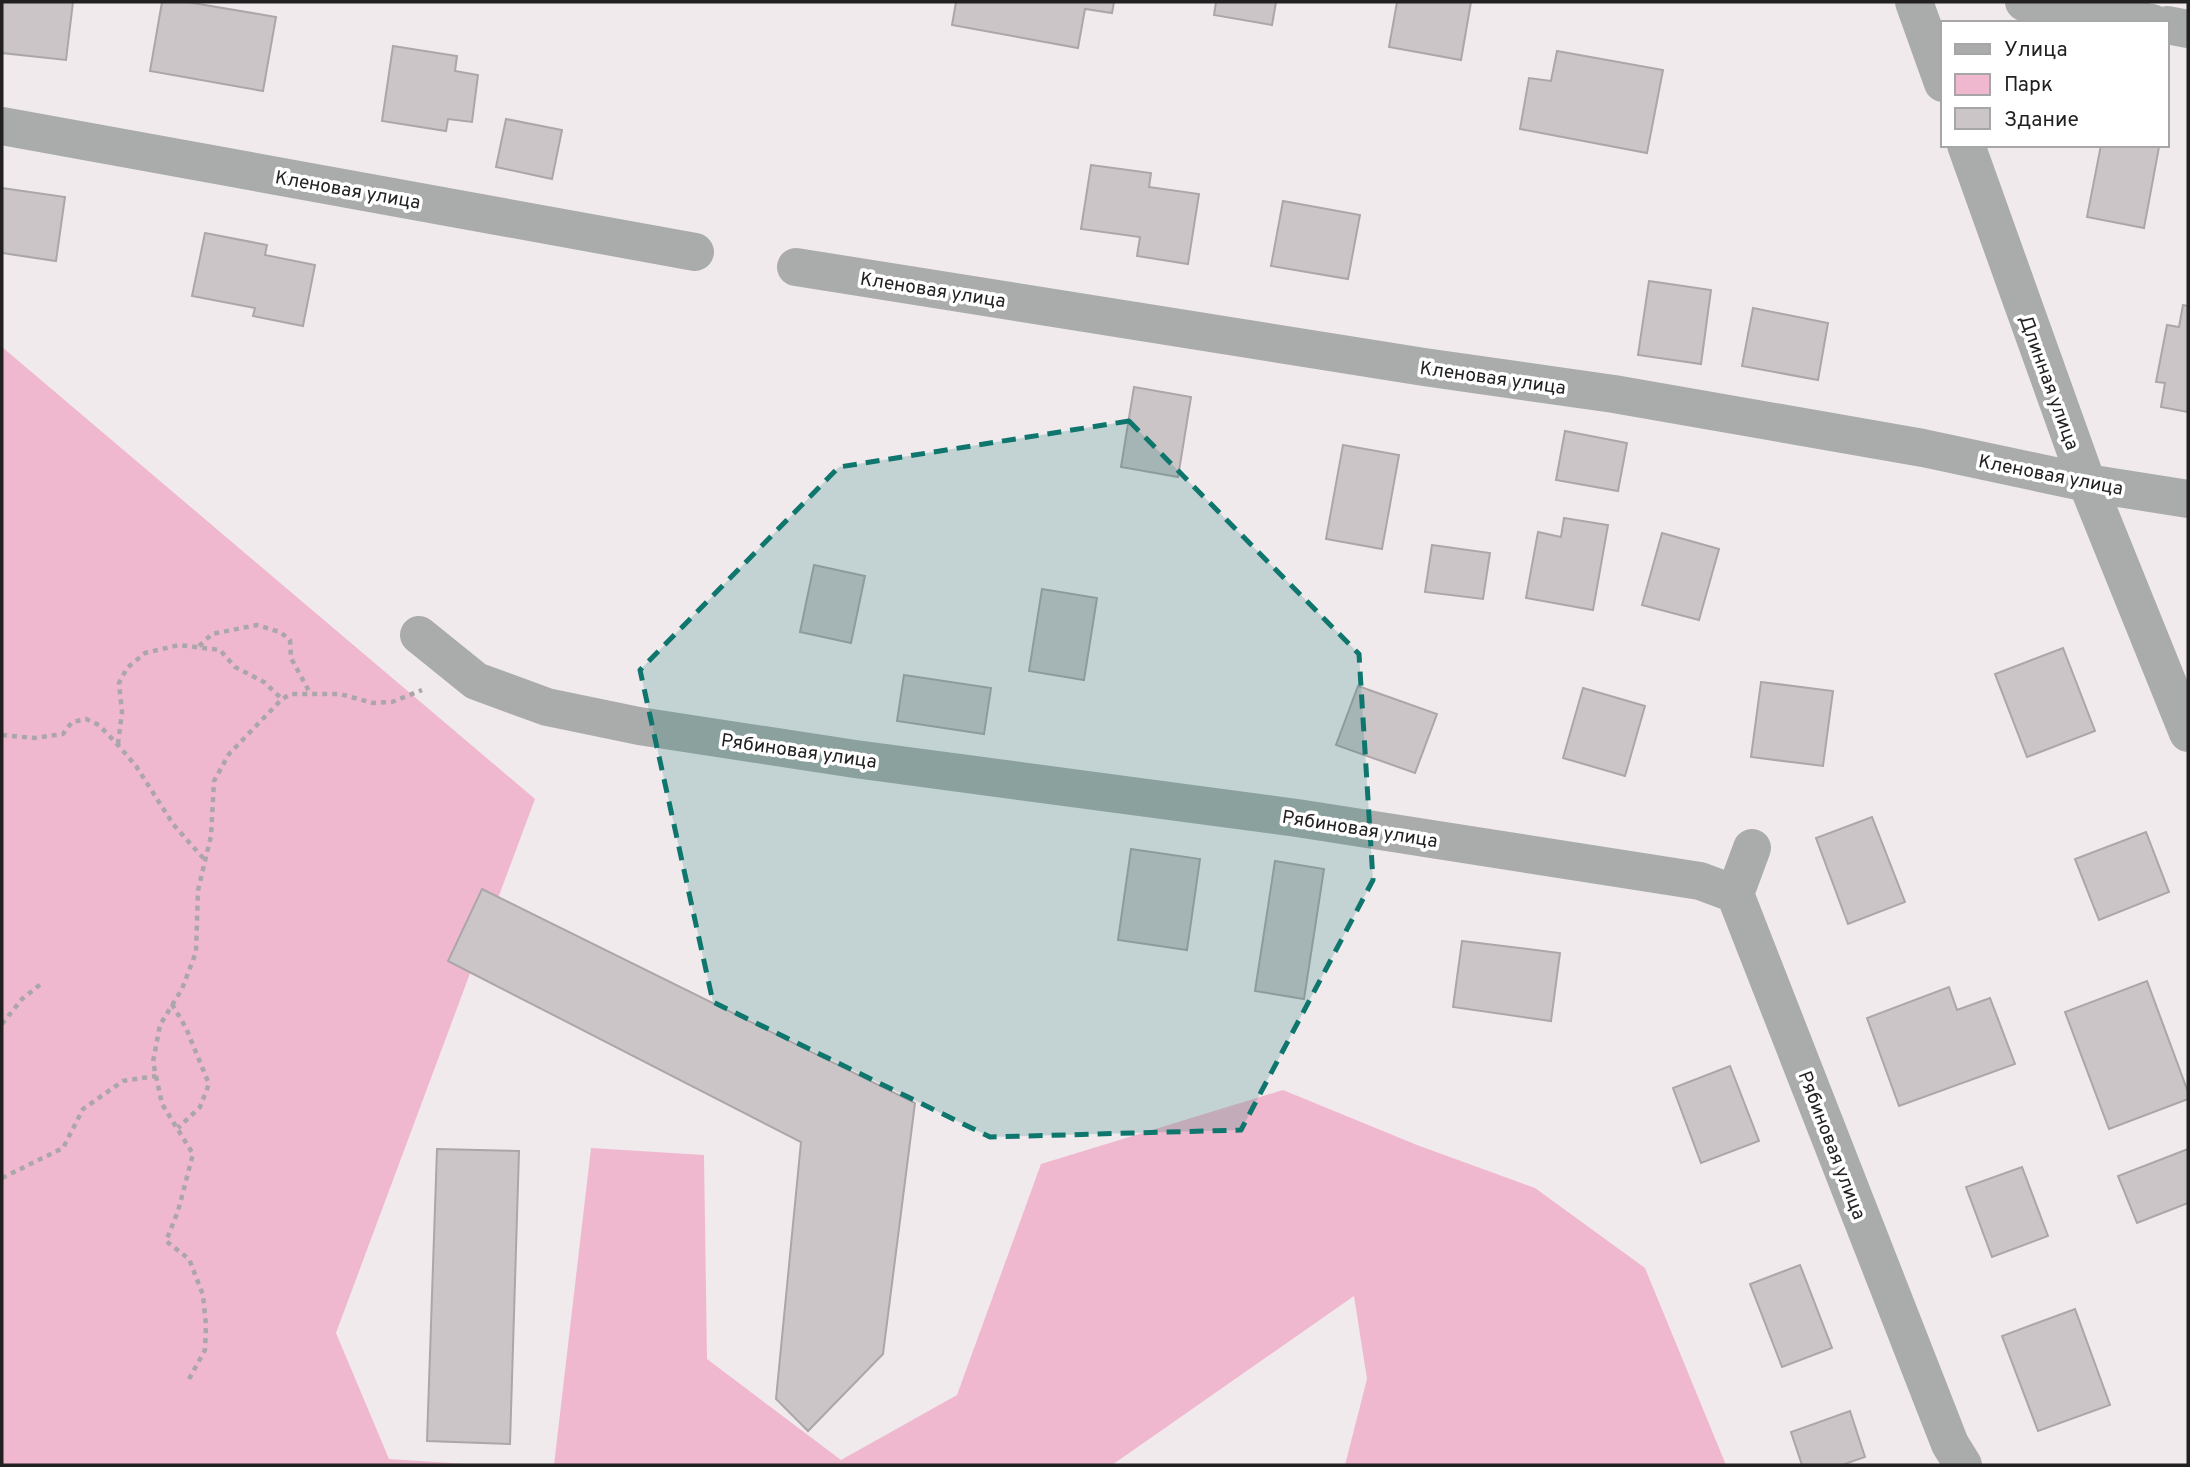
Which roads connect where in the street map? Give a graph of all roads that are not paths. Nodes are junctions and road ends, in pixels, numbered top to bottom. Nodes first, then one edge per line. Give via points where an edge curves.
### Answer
1 (1914, 2) edge
2 (2024, 2) edge
3 (2140, 21) edge
4 (2169, 25) edge
5 (2188, 29) edge
6 (1941, 77) edge
7 (2, 126) edge
8 (1967, 147) edge
9 (695, 252) dead end
10 (796, 267) dead end
11 (2087, 483) junction
12 (2188, 499) edge
13 (419, 635) dead end
14 (2188, 733) edge
15 (1752, 848) dead end
16 (1735, 894) junction
17 (1957, 1455) edge

1 - 6 street
2 - 3 street
4 - 5 street
7 - 9 street, Кленовая улица
8 - 11 street, Длинная улица
10 - 11 street, Кленовая улица via 1614,394 1923,448
11 - 12 street, Кленовая улица
11 - 14 street, Длинная улица
13 - 16 street, Рябиновая улица via 476,681 547,707 639,726 1310,820 1700,881
15 - 16 street
16 - 17 street, Рябиновая улица

